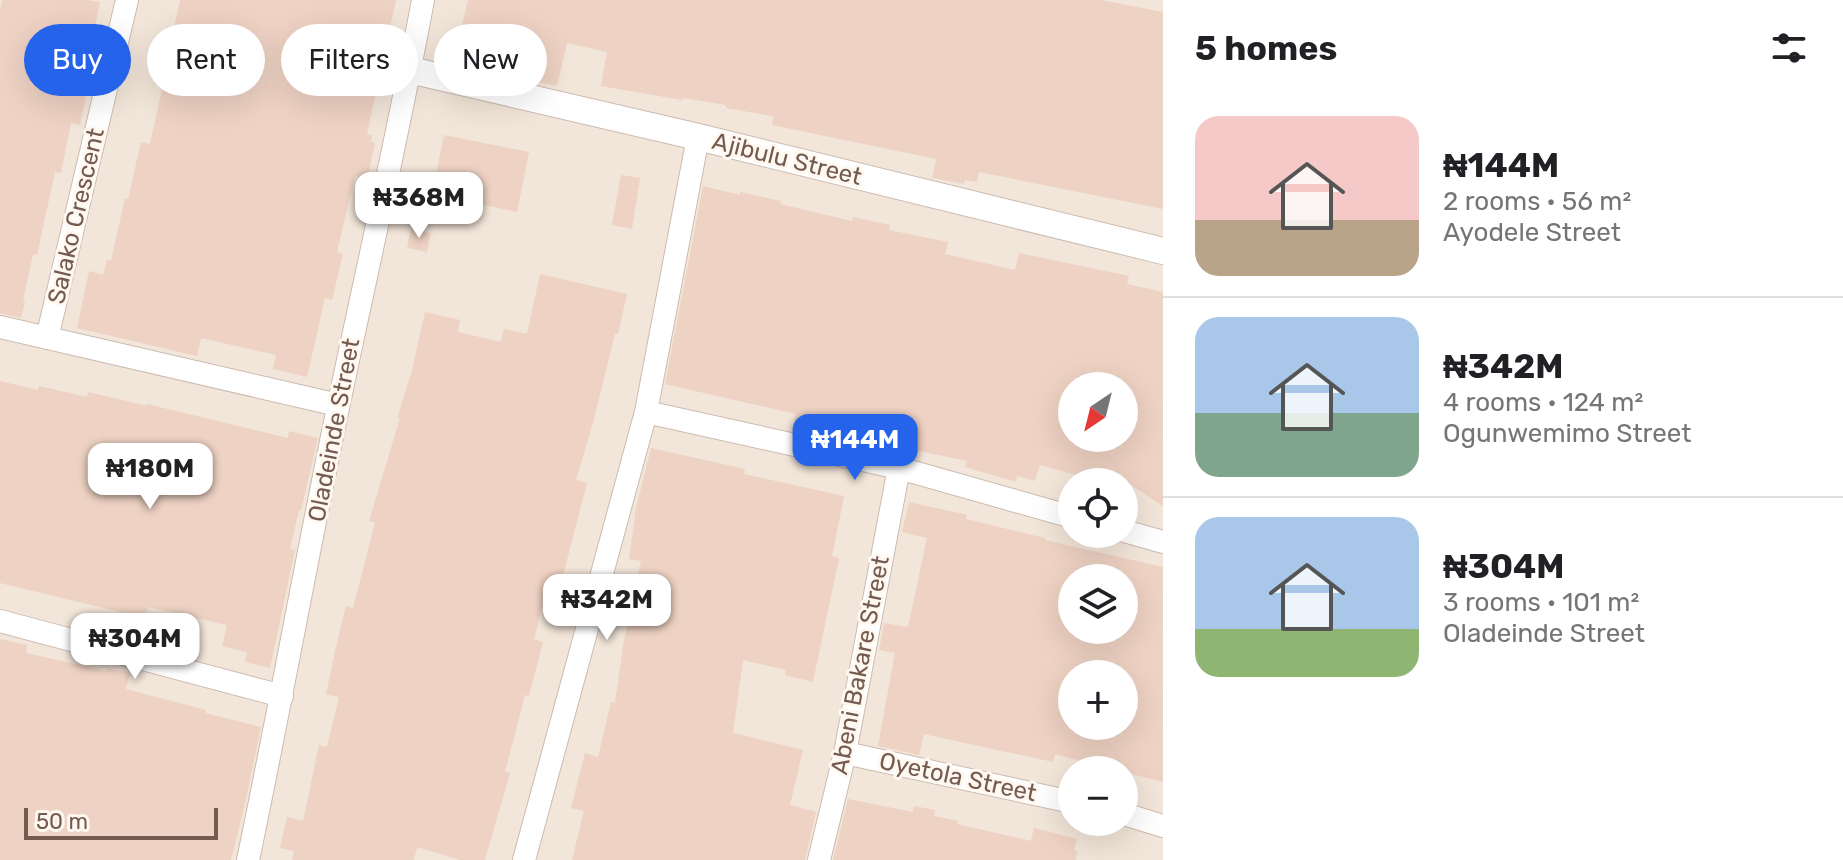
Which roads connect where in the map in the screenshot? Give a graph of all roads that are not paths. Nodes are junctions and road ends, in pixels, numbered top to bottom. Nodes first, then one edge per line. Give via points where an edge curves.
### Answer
1 (127, 0) edge
2 (423, 0) edge
3 (418, 27) edge
4 (418, 72) edge
5 (404, 96) edge
6 (698, 137) junction
7 (1163, 251) edge
8 (0, 327) edge
9 (47, 338) junction
10 (338, 405) junction
11 (646, 412) junction
12 (899, 468) junction
13 (1058, 513) edge
14 (1138, 535) edge
15 (1163, 542) edge
16 (0, 621) edge
17 (282, 696) junction
18 (845, 753) junction
19 (1058, 799) edge
20 (1138, 818) edge
21 (1163, 826) edge
22 (248, 860) edge
23 (524, 860) edge
24 (819, 860) edge

1 - 9 street, Salako Crescent
2 - 3 street, Oladeinde Street
4 - 6 street, Ajibulu Street
5 - 10 street, Oladeinde Street
6 - 7 street, Ajibulu Street
6 - 11 street
8 - 9 street
9 - 10 street
10 - 17 street, Oladeinde Street
11 - 12 street
11 - 23 street
12 - 13 street
12 - 18 street, Abeni Bakare Street
14 - 15 street
16 - 17 street
17 - 22 street, Oladeinde Street
18 - 19 street, Oyetola Street
18 - 24 street, Abeni Bakare Street
20 - 21 street

